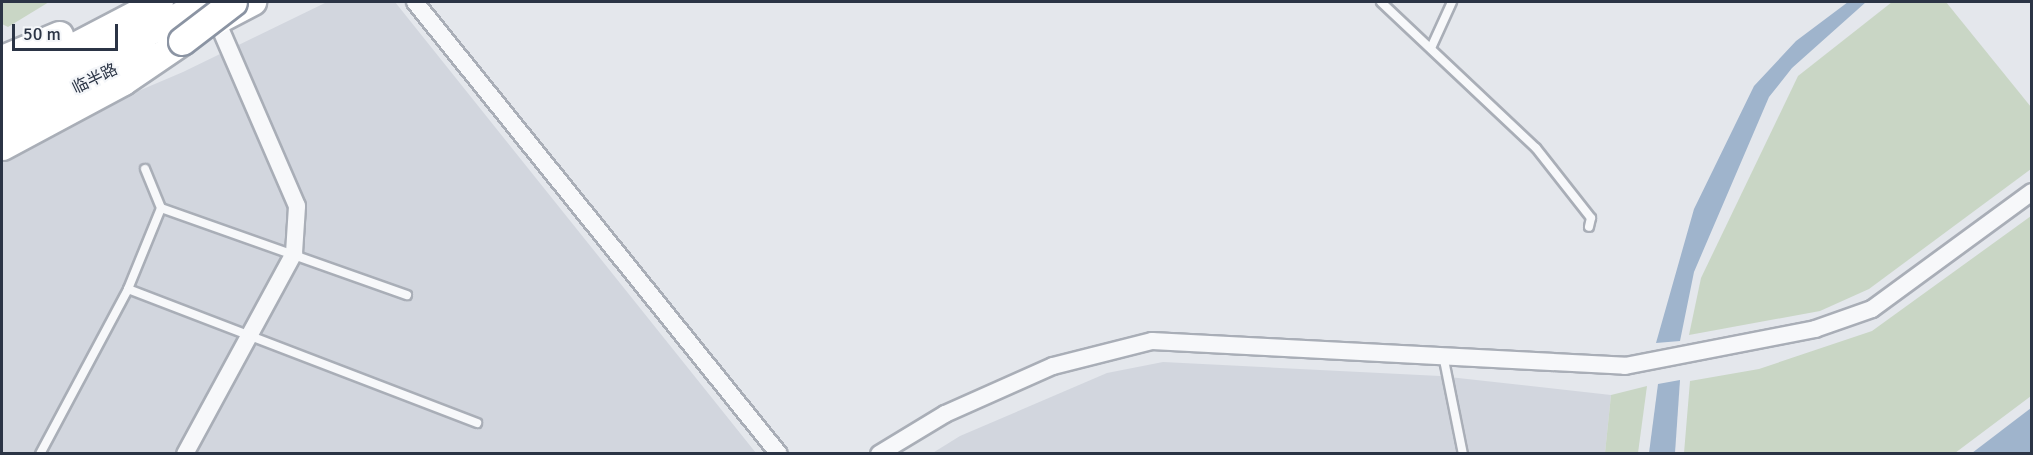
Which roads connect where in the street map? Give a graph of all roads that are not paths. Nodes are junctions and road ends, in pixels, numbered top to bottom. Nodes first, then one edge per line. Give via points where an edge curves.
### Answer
1 (130, 2) edge
2 (159, 2) edge
3 (172, 2) edge
4 (253, 2) edge
5 (415, 2) edge
6 (1381, 2) edge
7 (1452, 2) edge
8 (219, 8) edge
9 (1431, 48) junction
10 (2, 59) edge
11 (2, 84) edge
12 (2, 92) edge
13 (51, 100) junction
14 (2, 106) edge
15 (2, 127) edge
16 (2, 135) edge
17 (2, 146) edge
18 (145, 169) dead end
19 (2031, 192) edge
20 (161, 208) junction
21 (1589, 227) dead end
22 (294, 253) junction
23 (128, 289) junction
24 (407, 295) dead end
25 (249, 336) junction
26 (1443, 354) junction
27 (477, 423) dead end
28 (40, 453) edge
29 (185, 453) edge
30 (779, 453) edge
31 (879, 453) edge
32 (1463, 453) edge

1 - 10 highway
2 - 11 highway
3 - 12 main road, 临半路
4 - 8 main road, 临半路
5 - 30 street
6 - 9 lane
7 - 9 lane
8 - 13 main road, 临半路
8 - 14 highway
8 - 17 highway, bridge via 123,81
8 - 22 street via 297,206
9 - 21 lane via 1536,148 1591,218
13 - 15 main road, 临半路
13 - 16 highway
18 - 20 lane
19 - 26 street via 1872,309 1815,329 1625,366
20 - 22 lane
20 - 23 lane
22 - 24 lane
22 - 25 street
23 - 25 lane
23 - 28 lane
25 - 27 lane
25 - 29 street
26 - 31 street via 1152,341 1053,366 945,414
26 - 32 lane

